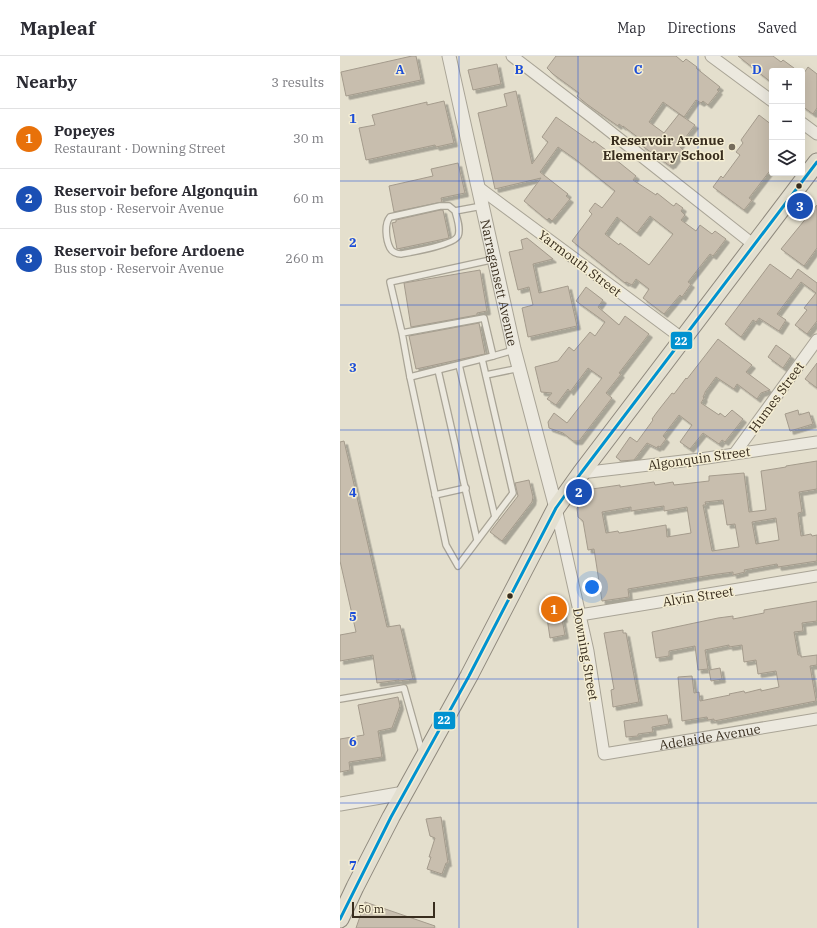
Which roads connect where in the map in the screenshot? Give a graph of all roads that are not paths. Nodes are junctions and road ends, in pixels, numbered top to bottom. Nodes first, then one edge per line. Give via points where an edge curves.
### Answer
1 (449, 56) edge
2 (512, 56) edge
3 (711, 56) edge
4 (769, 99) edge
5 (805, 125) edge
6 (817, 134) edge
7 (817, 162) edge
8 (478, 187) junction
9 (483, 206) junction
10 (455, 211) junction
11 (754, 245) junction
12 (495, 259) junction
13 (402, 333) junction
14 (682, 339) junction
15 (817, 340) edge
16 (514, 349) junction
17 (493, 356) junction
18 (482, 359) junction
19 (459, 365) junction
20 (520, 368) junction
21 (438, 370) junction
22 (486, 375) junction
23 (410, 377) junction
24 (817, 442) edge
25 (735, 453) junction
26 (580, 473) junction
27 (466, 488) junction
28 (435, 495) junction
29 (556, 508) junction
30 (495, 517) junction
31 (477, 540) junction
32 (817, 576) edge
33 (580, 615) junction
34 (340, 699) edge
35 (817, 719) edge
36 (426, 752) junction
37 (604, 754) joint
38 (404, 793) junction
39 (340, 804) edge
40 (340, 919) edge

1 - 8 street, Narragansett Avenue
2 - 11 street
3 - 4 street
5 - 6 street
7 - 11 main road
8 - 9 street, Narragansett Avenue
8 - 14 street, Yarmouth Street
9 - 10 lane
9 - 12 street, Narragansett Avenue
10 - 10 lane via 449,206 440,206 390,217 385,227 390,249 396,254 401,254 456,239 459,234
11 - 14 main road
12 - 13 lane via 390,282
12 - 16 street, Narragansett Avenue
13 - 17 lane via 484,318
13 - 23 lane
14 - 26 main road
15 - 25 street, Humes Street
16 - 17 lane
16 - 20 street, Narragansett Avenue
17 - 18 lane
18 - 19 lane
18 - 22 lane
19 - 21 lane
19 - 30 lane
20 - 22 lane
20 - 29 street, Narragansett Avenue
21 - 23 lane
21 - 27 lane
22 - 30 lane via 513,493
23 - 28 lane
24 - 25 street, Algonquin Street
25 - 26 street, Algonquin Street
26 - 29 main road
27 - 28 lane
27 - 31 lane
28 - 31 lane via 446,545 458,566
29 - 33 street, Downing Street
29 - 36 main road via 469,676
30 - 31 lane
32 - 33 street, Alvin Street
33 - 37 street, Downing Street
34 - 36 lane via 404,688
35 - 37 street, Adelaide Avenue
36 - 38 main road
38 - 39 street
38 - 40 main road

